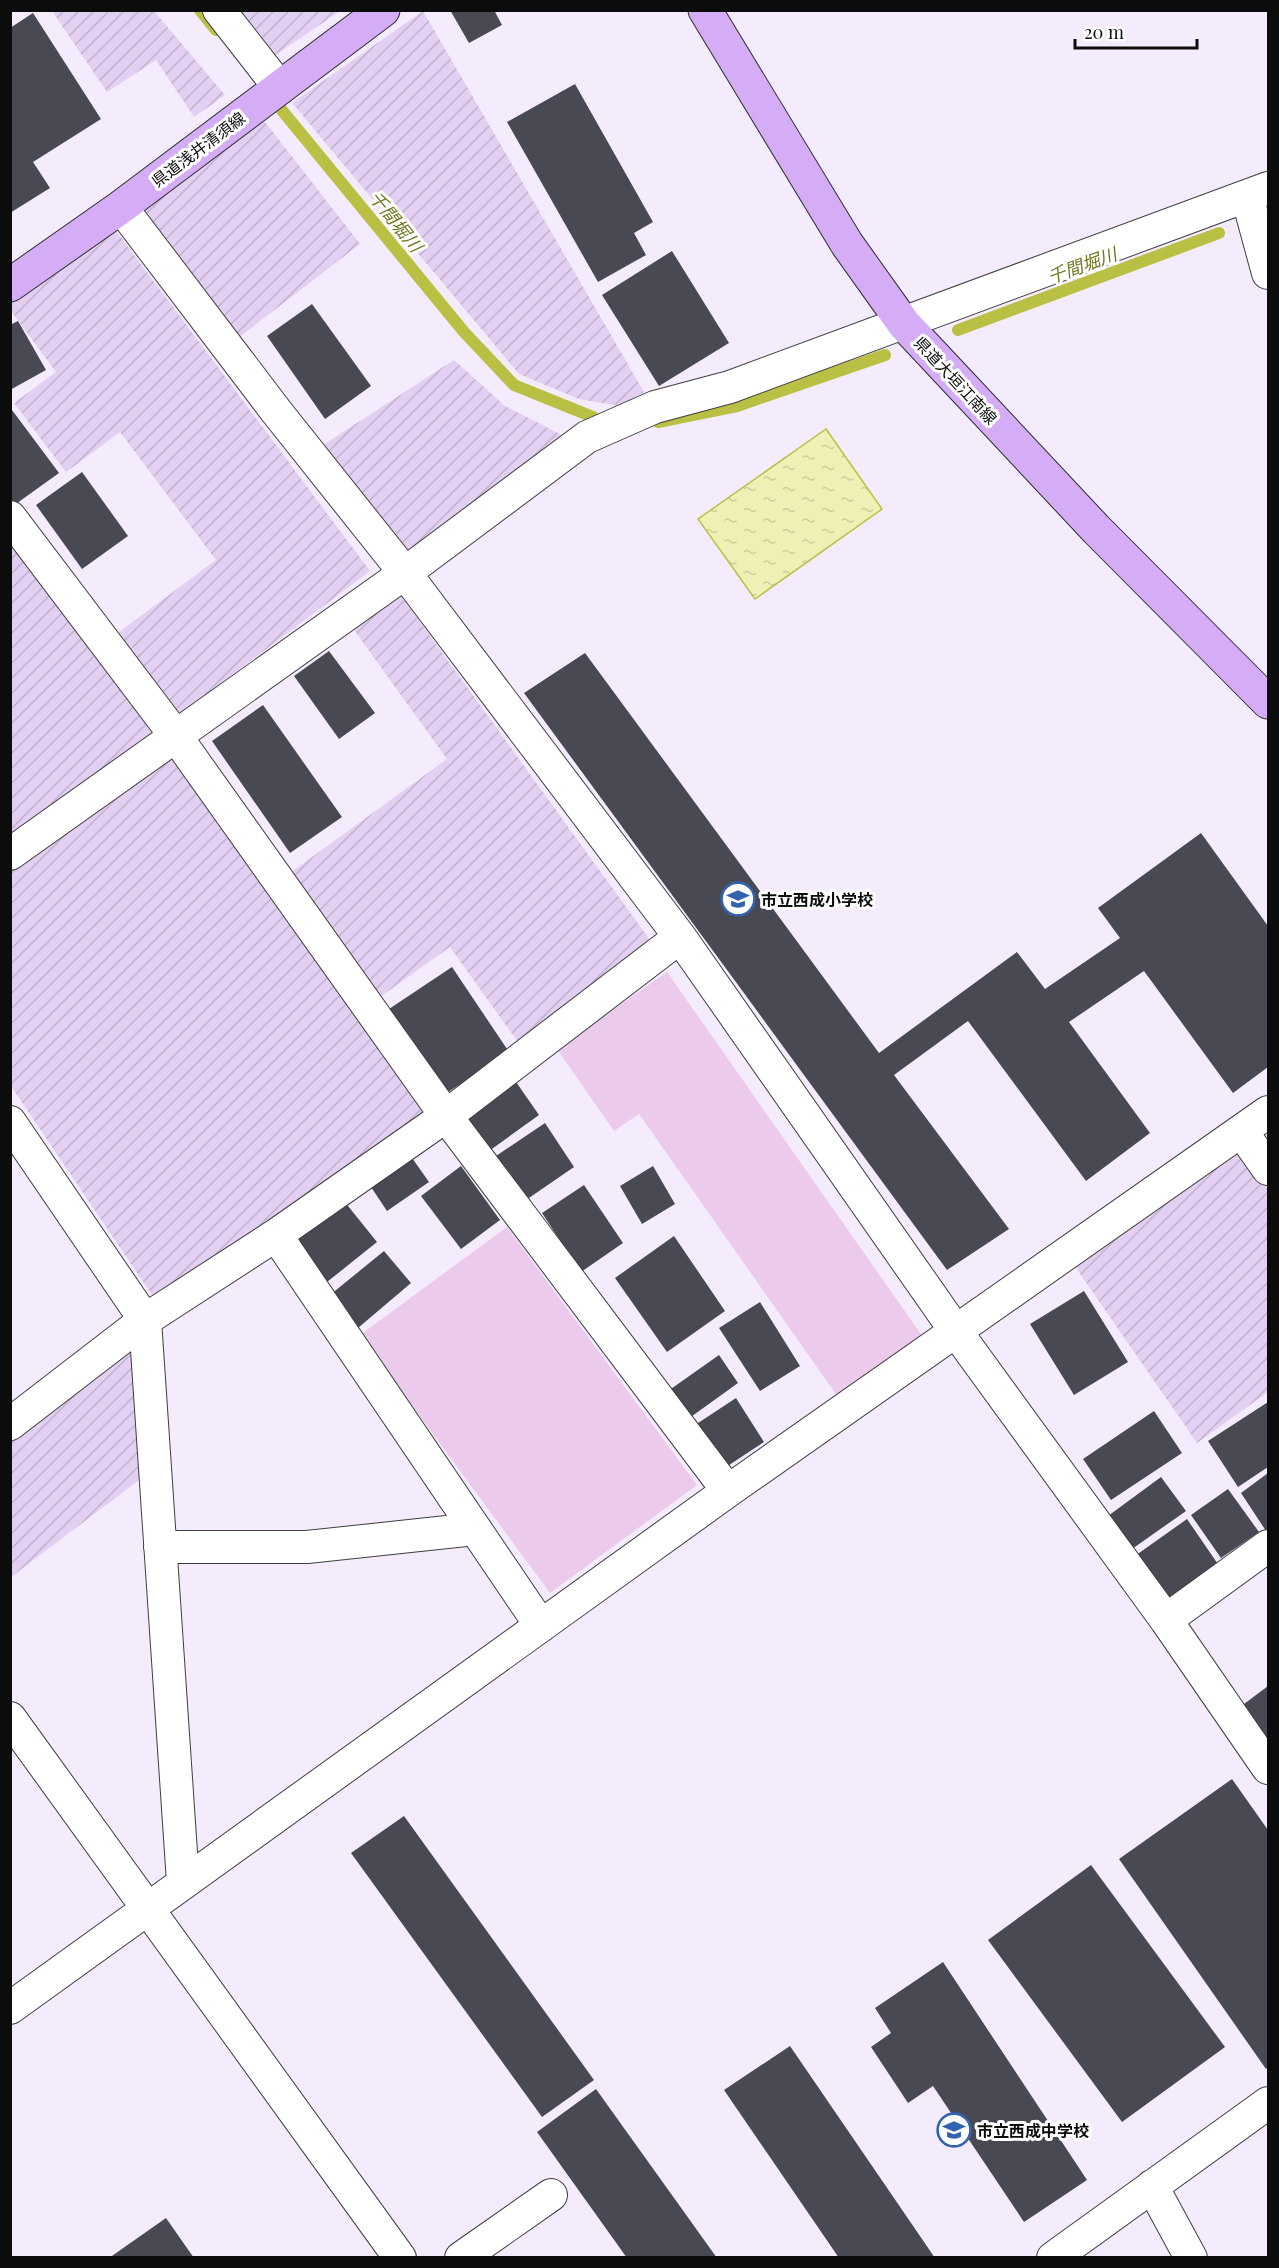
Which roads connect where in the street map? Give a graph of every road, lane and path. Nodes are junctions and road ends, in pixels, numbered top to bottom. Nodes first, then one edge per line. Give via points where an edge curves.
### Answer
1 (219, 10) edge
2 (383, 10) edge
3 (705, 10) edge
4 (278, 89) junction
5 (1258, 192) edge
6 (120, 207) junction
7 (1269, 273) edge
8 (10, 285) edge
9 (904, 324) junction
10 (10, 517) edge
11 (405, 573) junction
12 (1266, 697) edge
13 (174, 735) junction
14 (10, 854) edge
15 (680, 937) junction
16 (1269, 1112) edge
17 (446, 1116) junction
18 (10, 1122) edge
19 (1242, 1132) junction
20 (1269, 1169) edge
21 (276, 1235) junction
22 (145, 1320) junction
23 (955, 1330) junction
24 (10, 1424) edge
25 (728, 1491) junction
26 (475, 1529) junction
27 (1269, 1546) edge
28 (160, 1547) junction
29 (1166, 1620) junction
30 (541, 1626) junction
31 (10, 1718) edge
32 (1269, 1768) edge
33 (183, 1882) junction
34 (148, 1908) junction
35 (10, 2008) edge
36 (1269, 2103) edge
37 (1152, 2186) junction
38 (551, 2195) dead end
39 (400, 2258) edge
40 (461, 2258) edge
41 (1053, 2258) edge
42 (1191, 2258) edge

1 - 4 street
2 - 4 main road, 県道浅井清須線
3 - 9 main road, 県道大垣江南線 via 847,244
4 - 6 main road, 県道浅井清須線
5 - 7 street
5 - 9 street
6 - 8 main road, 県道浅井清須線
6 - 11 street
9 - 11 street via 730,387 655,407 587,437
9 - 12 main road, 県道大垣江南線 via 1096,529
10 - 13 street
11 - 13 street
11 - 15 street
13 - 14 street
13 - 17 street
15 - 17 street
15 - 23 street
16 - 19 street
17 - 21 street
17 - 25 street
18 - 22 street
19 - 20 street
19 - 23 street
21 - 22 street
21 - 26 street
22 - 24 street
22 - 28 street
23 - 25 street
23 - 29 street
25 - 30 street
26 - 28 street via 308,1547
26 - 30 street
27 - 29 street
28 - 33 street
29 - 32 street
30 - 33 street
31 - 34 street
33 - 34 street
34 - 35 street
34 - 39 street
36 - 37 street
37 - 41 street
37 - 42 street
38 - 40 street

